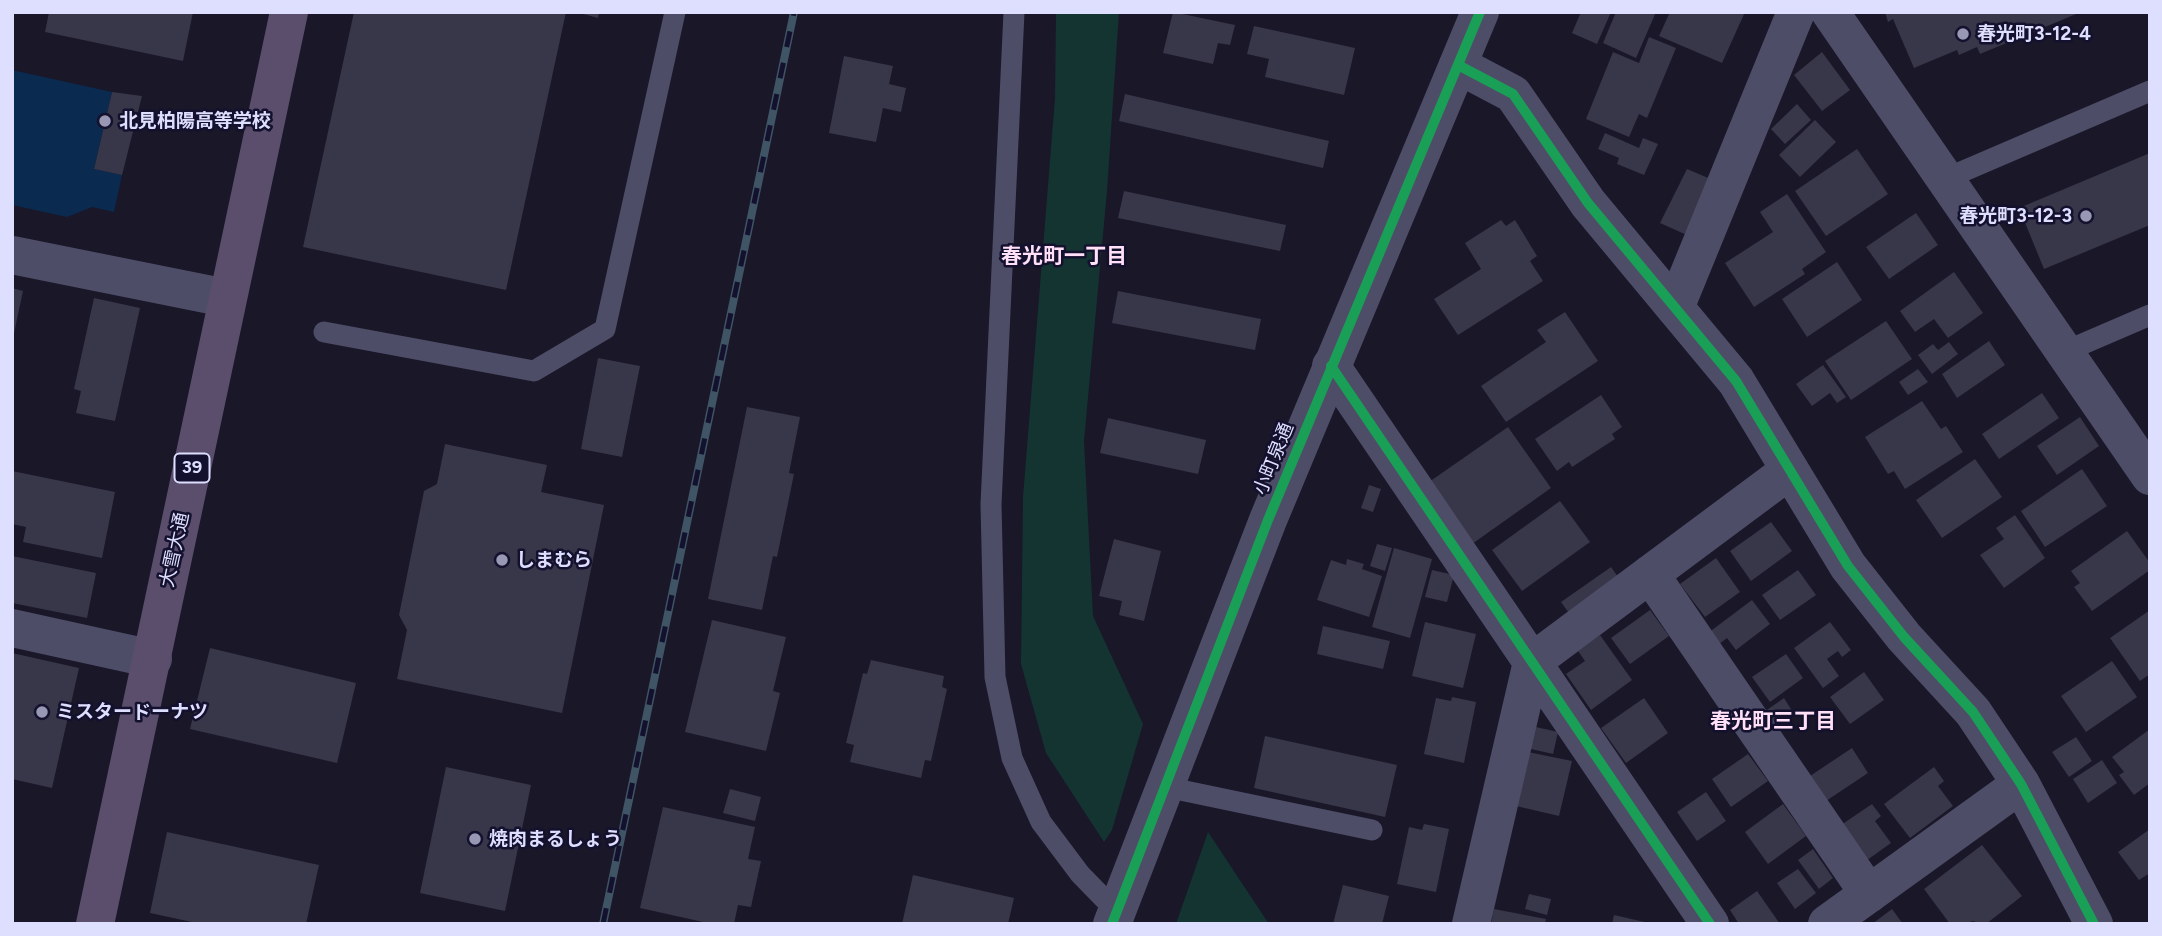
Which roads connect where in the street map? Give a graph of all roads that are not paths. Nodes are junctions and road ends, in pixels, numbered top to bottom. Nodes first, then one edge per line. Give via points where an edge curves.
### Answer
1 (289, 12) edge
2 (675, 12) edge
3 (1014, 12) edge
4 (1480, 12) edge
5 (1796, 12) edge
6 (1830, 12) edge
7 (1458, 65) junction
8 (2150, 91) edge
9 (1945, 179) junction
10 (12, 255) edge
11 (226, 298) junction
12 (1675, 308) junction
13 (2150, 315) edge
14 (324, 332) dead end
15 (2064, 352) junction
16 (1331, 366) junction
17 (1790, 470) junction
18 (2150, 476) edge
19 (1650, 574) junction
20 (12, 628) edge
21 (153, 659) junction
22 (1532, 662) junction
23 (2021, 784) junction
24 (1166, 787) junction
25 (1372, 830) dead end
26 (1869, 894) junction
27 (1114, 918) edge
28 (95, 924) edge
29 (1471, 924) edge
30 (1710, 924) edge
31 (1827, 924) edge
32 (2094, 924) edge

1 - 11 highway, 大雪大通 / 39
2 - 14 lane via 605,329 534,371
3 - 27 lane via 991,504 995,677 1012,758 1041,822
4 - 7 street, 小町泉通
5 - 12 street
6 - 9 street
7 - 12 street via 1513,94 1588,203
7 - 16 street, 小町泉通
8 - 9 lane
9 - 15 street
10 - 11 street
11 - 21 highway, 大雪大通 / 39
12 - 17 street via 1736,380
13 - 15 lane
15 - 18 street
16 - 22 street
16 - 24 street, 小町泉通
17 - 19 street
17 - 23 street via 1848,566 1904,637 1973,712
19 - 22 street
19 - 26 street
20 - 21 street
21 - 28 highway, 大雪大通 / 39
22 - 29 street
22 - 30 street
23 - 26 street
23 - 32 street
24 - 25 lane
24 - 27 street, 小町泉通
26 - 31 street

